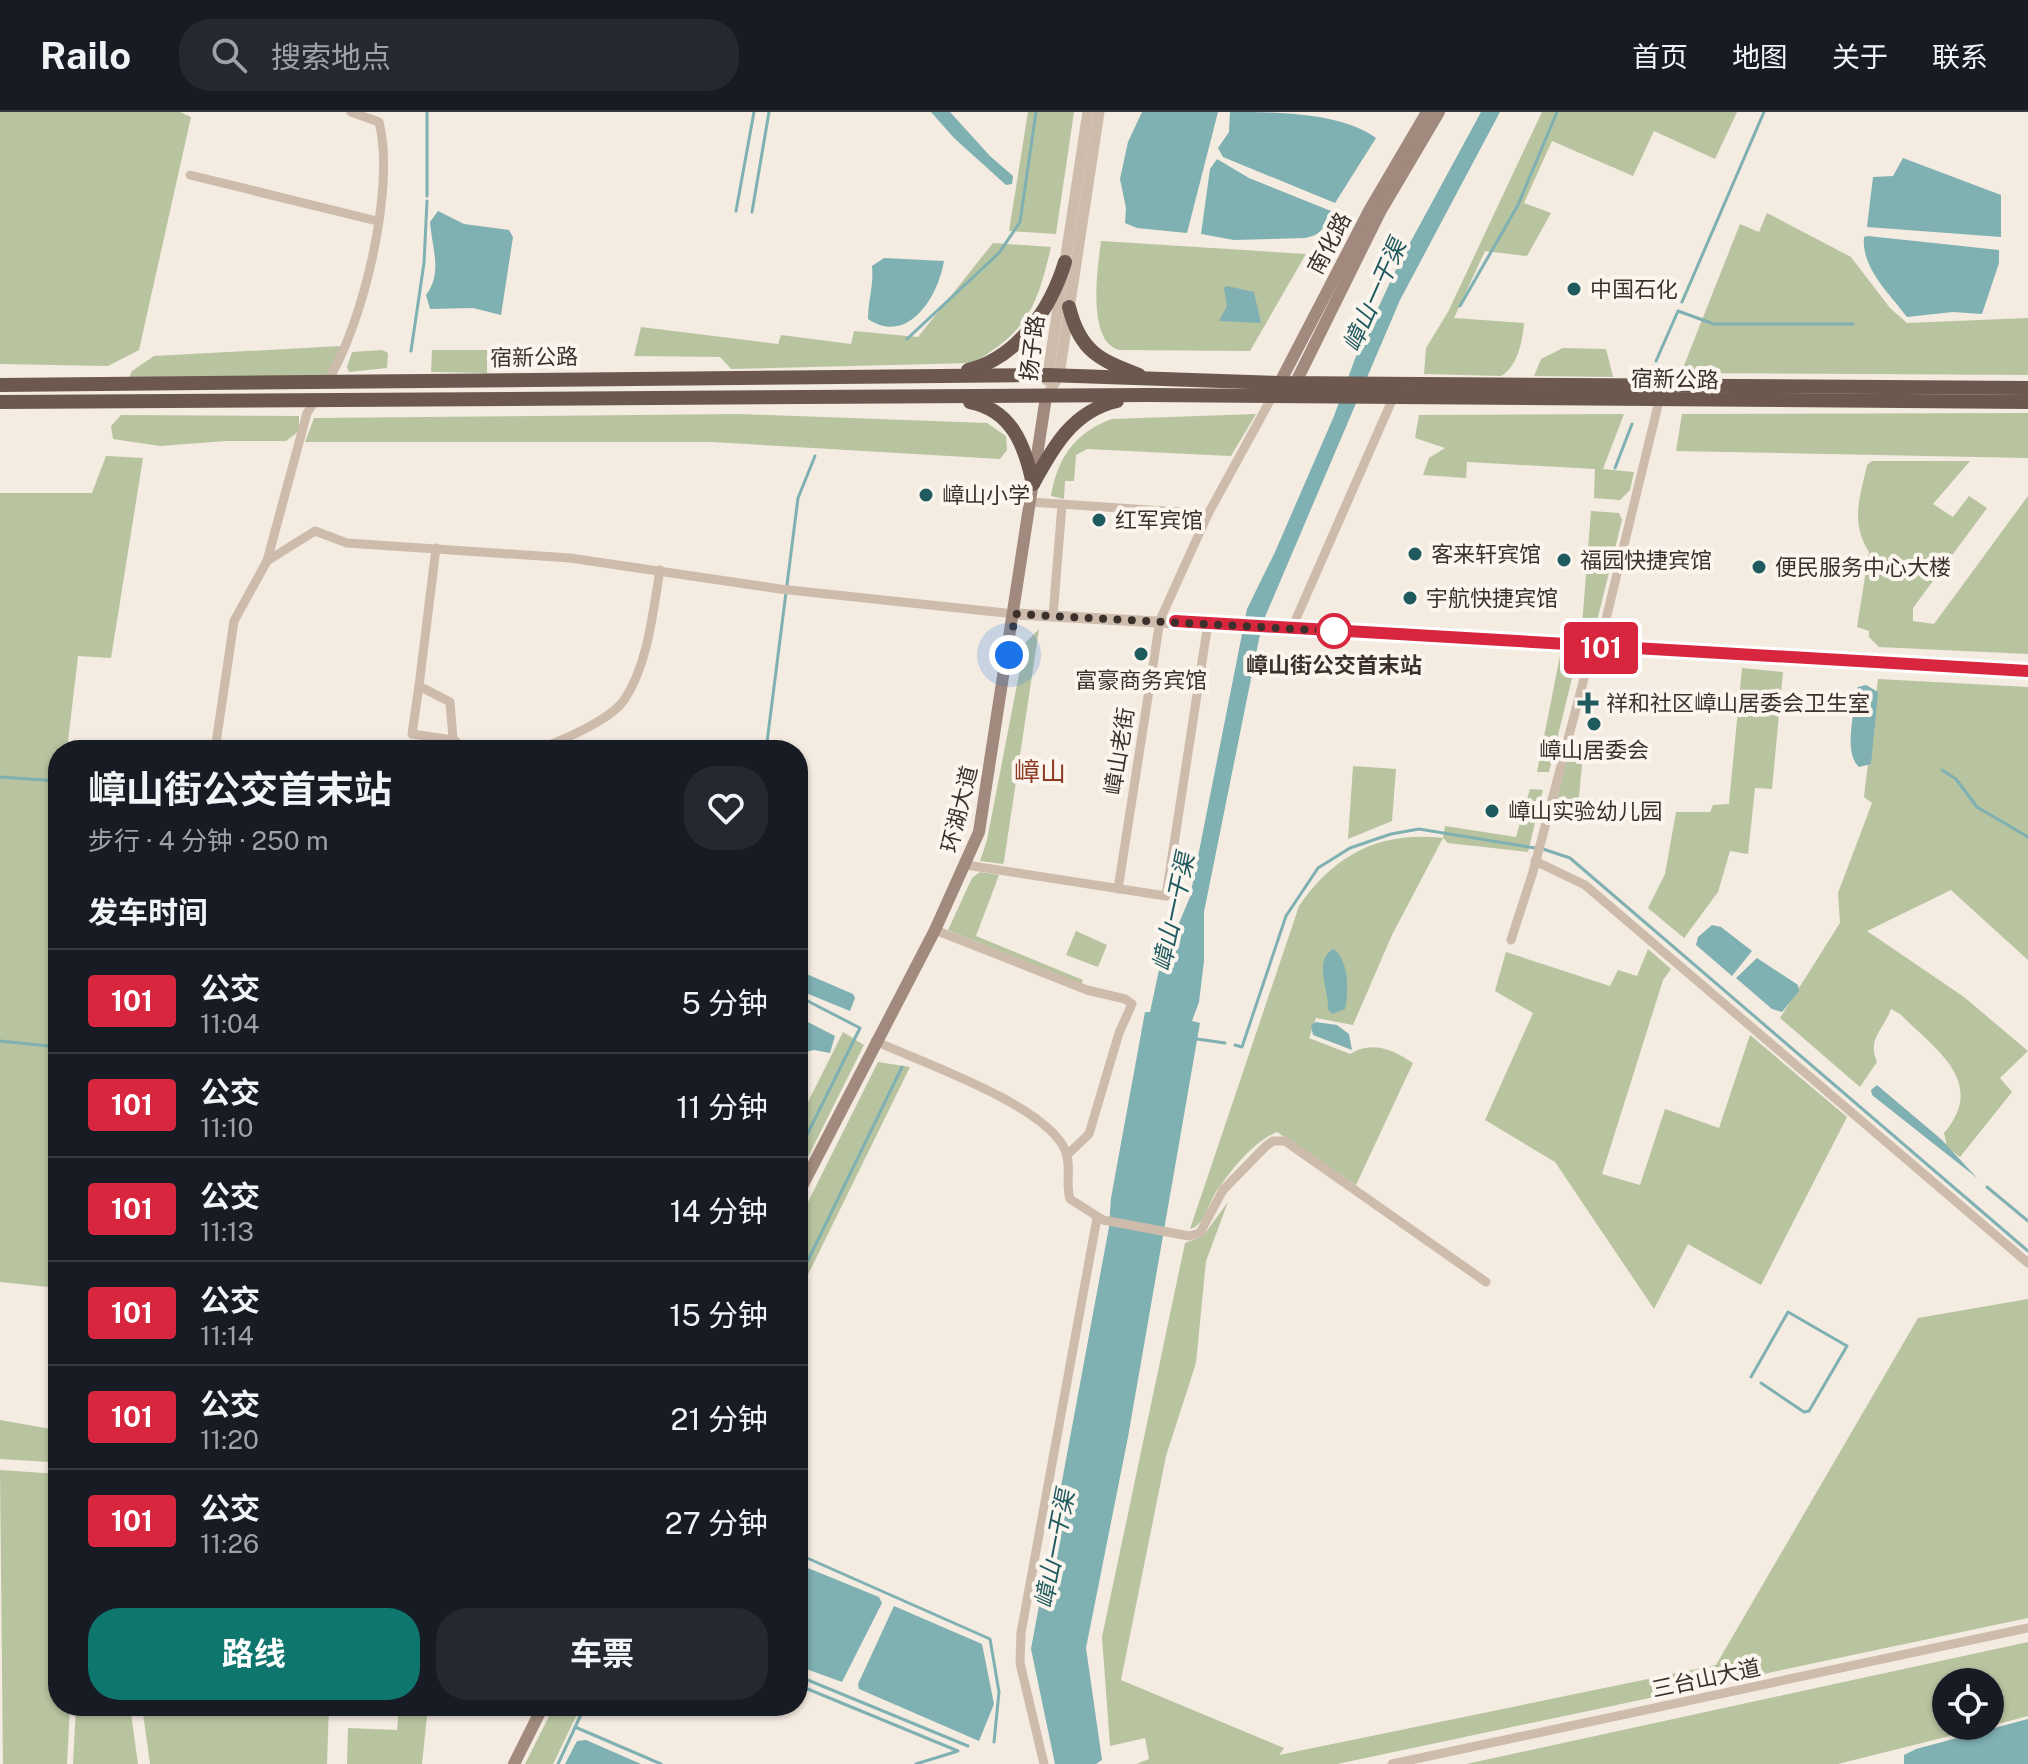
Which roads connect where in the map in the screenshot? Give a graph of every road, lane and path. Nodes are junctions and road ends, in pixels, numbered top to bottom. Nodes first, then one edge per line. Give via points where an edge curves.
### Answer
1 (351, 112) edge
2 (1088, 112) edge
3 (1099, 112) edge
4 (1427, 112) edge
5 (1439, 112) edge
6 (190, 175) dead end
7 (377, 221) junction
8 (1065, 262) junction
9 (1069, 307) junction
10 (1053, 375) junction
11 (944, 376) junction
12 (596, 378) junction
13 (327, 382) junction
14 (1280, 383) junction
15 (0, 385) edge
16 (1150, 387) junction
17 (2028, 388) edge
18 (1293, 390) junction
19 (1393, 391) junction
20 (942, 397) junction
21 (1046, 397) junction
22 (1272, 397) junction
23 (596, 400) junction
24 (315, 401) junction
25 (1659, 401) junction
26 (0, 402) edge
27 (2028, 402) edge
28 (1033, 484) junction
29 (1030, 502) junction
30 (1062, 505) junction
31 (1208, 514) junction
32 (436, 548) junction
33 (267, 561) junction
34 (660, 570) junction
35 (1015, 614) junction
36 (1053, 616) junction
37 (1160, 620) junction
38 (1211, 623) junction
39 (1287, 628) junction
40 (1596, 648) junction
41 (2028, 671) edge
42 (419, 686) junction
43 (216, 740) edge
44 (453, 740) joint
45 (563, 740) edge
46 (1538, 852) junction
47 (966, 865) junction
48 (1118, 889) junction
49 (935, 930) junction
50 (1511, 940) dead end
51 (875, 1041) junction
52 (1067, 1155) junction
53 (808, 1174) edge
54 (1100, 1219) junction
55 (2028, 1263) edge
56 (1486, 1282) dead end
57 (2028, 1628) edge
58 (538, 1716) edge
59 (514, 1764) edge
60 (1044, 1764) edge
61 (1392, 1764) edge

1 - 7 street via 379,122 383,137
2 - 8 street, 扬子路
3 - 9 street, 扬子路
4 - 14 main road, 南化路
5 - 18 main road, 南化路 via 1380,212
6 - 7 street
7 - 13 street via 349,339
8 - 10 street, 扬子路
8 - 11 highway via 1049,304 1027,332 981,367
9 - 10 street, 扬子路
9 - 16 highway via 1078,334 1095,356
10 - 11 highway
10 - 16 highway
10 - 21 street, 扬子路
11 - 12 highway
12 - 13 highway, 宿新公路
12 - 23 highway, 宿新公路
13 - 15 highway, 宿新公路
14 - 16 highway
14 - 18 highway
14 - 22 main road, 南化路
16 - 21 highway
16 - 22 highway
16 - 28 highway via 1077,421 1050,451
17 - 19 highway, 宿新公路
18 - 19 highway, 宿新公路
18 - 22 highway
19 - 25 highway, 宿新公路
19 - 39 street
20 - 21 highway
20 - 23 highway
20 - 28 highway via 980,404 1006,420 1023,446
21 - 28 main road, 环湖大道
22 - 31 street, 嶂山老街
23 - 24 highway, 宿新公路
24 - 26 highway, 宿新公路
24 - 33 street via 307,413
25 - 27 highway, 宿新公路
25 - 40 street
28 - 29 main road, 环湖大道
29 - 30 street
29 - 35 main road, 环湖大道
30 - 31 street
30 - 36 street
31 - 37 street, 嶂山老街
32 - 33 street via 347,543 315,531
32 - 34 street
32 - 42 street
33 - 43 street via 234,621
34 - 35 street via 780,589
34 - 45 street via 650,629 624,702
35 - 36 street
35 - 47 main road, 环湖大道 via 983,816
36 - 37 street
37 - 38 street
37 - 48 street, 嶂山老街
38 - 39 street
38 - 48 street via 1166,896
39 - 40 street
40 - 41 street
40 - 46 street
42 - 44 street via 450,702
42 - 44 street via 412,734
46 - 50 street
46 - 55 street via 1585,885
47 - 48 street
47 - 49 main road, 环湖大道
49 - 51 main road, 环湖大道
49 - 52 street via 1132,1004 1089,1134
51 - 52 street via 1028,1112 1057,1138
51 - 53 main road, 环湖大道
52 - 54 street via 1070,1199
54 - 56 street via 1189,1236 1200,1233 1223,1190 1266,1146 1285,1141
54 - 60 street via 1021,1633 1020,1663
57 - 61 street, 三台山大道
58 - 59 main road

